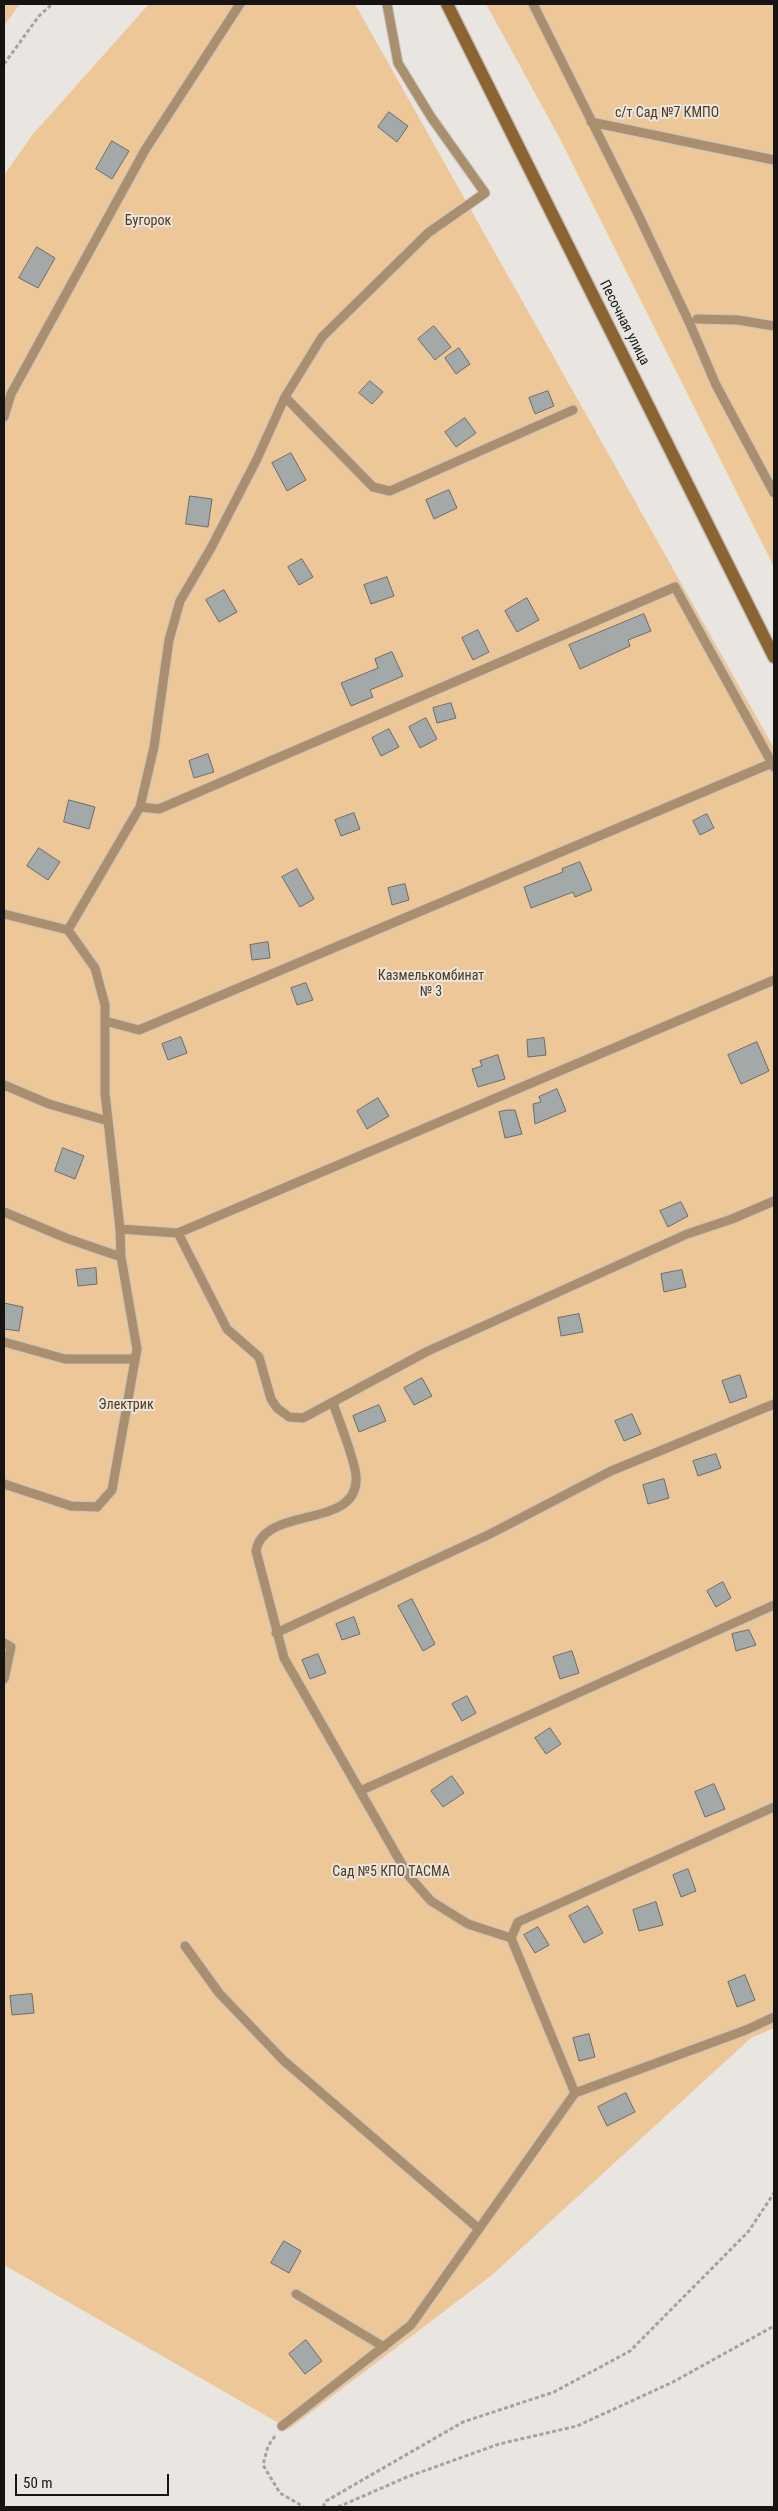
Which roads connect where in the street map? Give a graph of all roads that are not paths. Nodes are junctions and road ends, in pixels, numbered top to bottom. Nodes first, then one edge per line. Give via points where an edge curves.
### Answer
1 (240, 4) edge
2 (387, 4) edge
3 (446, 4) edge
4 (533, 4) edge
5 (591, 122) junction
6 (774, 160) edge
7 (697, 320) dead end
8 (774, 326) edge
9 (285, 397) junction
10 (573, 410) dead end
11 (4, 417) edge
12 (774, 493) edge
13 (774, 656) edge
14 (773, 765) edge
15 (140, 807) junction
16 (4, 914) edge
17 (68, 930) junction
18 (774, 980) edge
19 (105, 1021) junction
20 (4, 1084) edge
21 (108, 1121) junction
22 (774, 1200) edge
23 (4, 1212) edge
24 (120, 1229) junction
25 (178, 1233) junction
26 (120, 1257) junction
27 (4, 1342) edge
28 (135, 1359) junction
29 (333, 1403) junction
30 (774, 1404) edge
31 (4, 1484) edge
32 (774, 1605) edge
33 (276, 1634) junction
34 (4, 1643) edge
35 (4, 1679) edge
36 (360, 1791) junction
37 (774, 1807) edge
38 (511, 1938) junction
39 (185, 1946) dead end
40 (774, 2017) edge
41 (575, 2093) junction
42 (479, 2229) junction
43 (296, 2294) dead end
44 (384, 2346) junction
45 (282, 2426) road end

1 - 11 lane via 145,150 11,394
2 - 9 lane via 398,63 431,117 485,193 428,233 322,337
3 - 13 main road, Песочная улица
4 - 5 lane
5 - 6 lane
5 - 12 lane via 649,238 716,386
7 - 8 lane via 738,320
9 - 10 lane via 373,487 390,490
9 - 15 lane via 257,459 180,601 168,640 154,747
14 - 15 lane via 675,587 159,809
14 - 19 lane via 138,1030
15 - 17 lane
16 - 17 lane
17 - 19 lane via 95,968 105,1005
18 - 25 lane
19 - 21 lane
20 - 21 lane via 49,1104
21 - 24 lane
22 - 29 lane via 687,1234 428,1352
23 - 26 lane
24 - 25 lane
24 - 26 lane
25 - 29 lane via 227,1329 259,1357 271,1399 277,1408 289,1417 304,1418
26 - 28 lane via 137,1350
27 - 28 lane via 65,1359
28 - 31 lane via 112,1490 97,1506 71,1506
29 - 33 lane via 356,1475 356,1489 349,1501 336,1508 268,1530 257,1541 256,1551
30 - 33 lane via 611,1471 490,1534
32 - 36 lane
33 - 36 lane via 284,1658
34 - 35 lane via 11,1647
36 - 38 lane via 408,1875 431,1901 468,1924
37 - 38 lane via 518,1922
38 - 41 lane
39 - 42 lane via 219,1993 283,2060
40 - 41 lane
41 - 42 lane
42 - 44 lane via 411,2325
43 - 44 lane
44 - 45 lane

